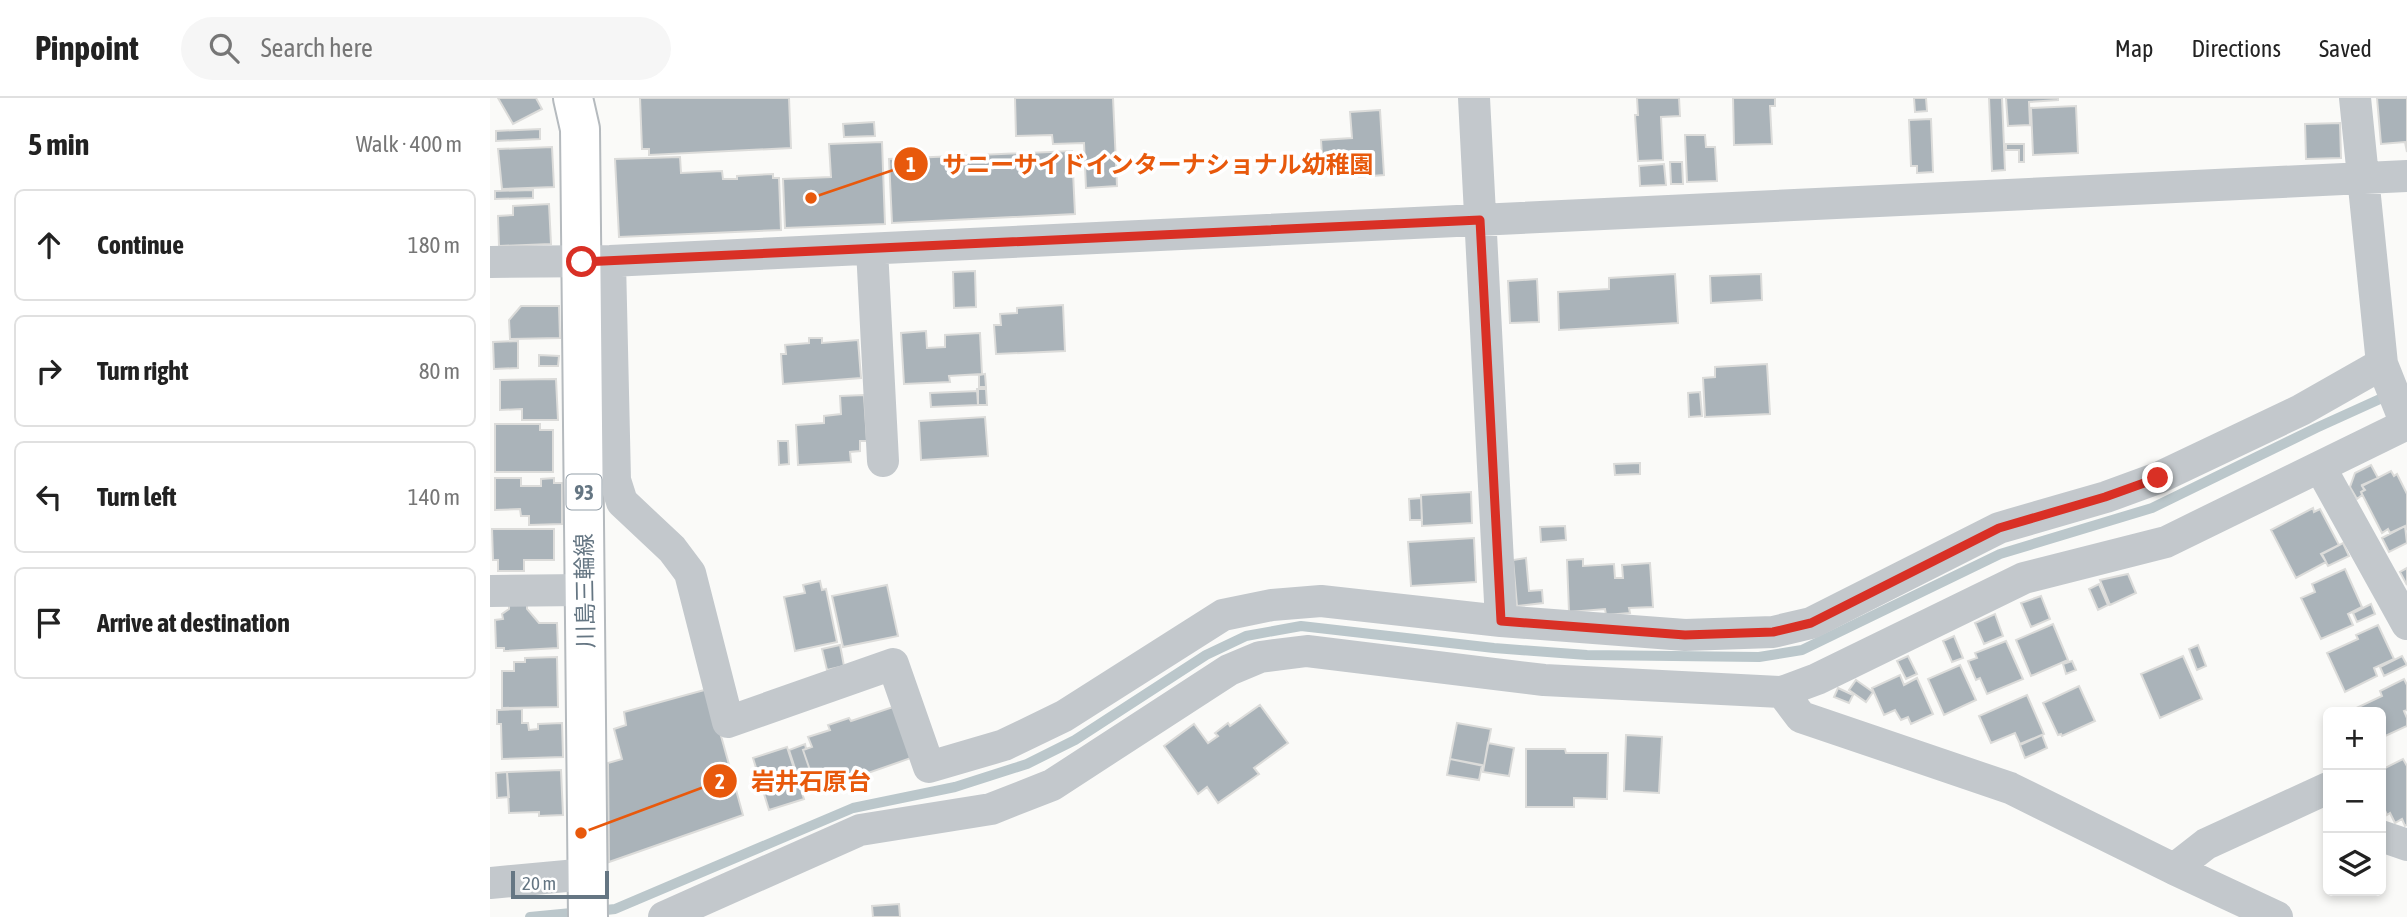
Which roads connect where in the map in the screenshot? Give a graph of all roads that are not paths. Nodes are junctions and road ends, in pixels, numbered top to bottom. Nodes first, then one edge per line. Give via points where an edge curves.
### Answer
1 (573, 98) edge
2 (1474, 98) edge
3 (2355, 98) edge
4 (2407, 176) edge
5 (2362, 178) junction
6 (1480, 220) junction
7 (872, 249) junction
8 (490, 262) edge
9 (596, 262) junction
10 (2384, 371) junction
11 (2404, 419) edge
12 (883, 461) dead end
13 (2320, 467) junction
14 (584, 590) junction
15 (490, 591) edge
16 (1501, 621) junction
17 (2407, 624) edge
18 (1782, 692) junction
19 (2323, 790) edge
20 (2386, 838) edge
21 (2407, 845) edge
22 (2174, 869) junction
23 (490, 883) edge
24 (588, 892) edge
25 (664, 917) edge
26 (2277, 917) edge

1 - 9 main road, 川島三輪線 / 93
2 - 6 street
3 - 5 street
4 - 5 street
5 - 6 street
5 - 10 street
6 - 7 street
6 - 16 street
7 - 9 street
7 - 12 street
8 - 9 street
9 - 14 main road, 川島三輪線 / 93
9 - 16 street via 615,480 622,502 690,573 728,722 893,664 929,767 1004,745 1064,716 1223,615 1272,604 1321,601
10 - 11 street
10 - 16 street via 2158,478 1999,528 1811,623 1773,632 1685,635
11 - 13 street
13 - 17 street
13 - 18 street via 2166,542 2024,578
14 - 15 street
14 - 24 main road, 川島三輪線 / 93
18 - 22 street via 1801,717 2010,788
18 - 25 street via 1544,680 1307,651 1260,657 1229,670 1052,785 991,809 860,830
19 - 22 street via 2206,844
20 - 21 street
22 - 26 street
23 - 24 street

